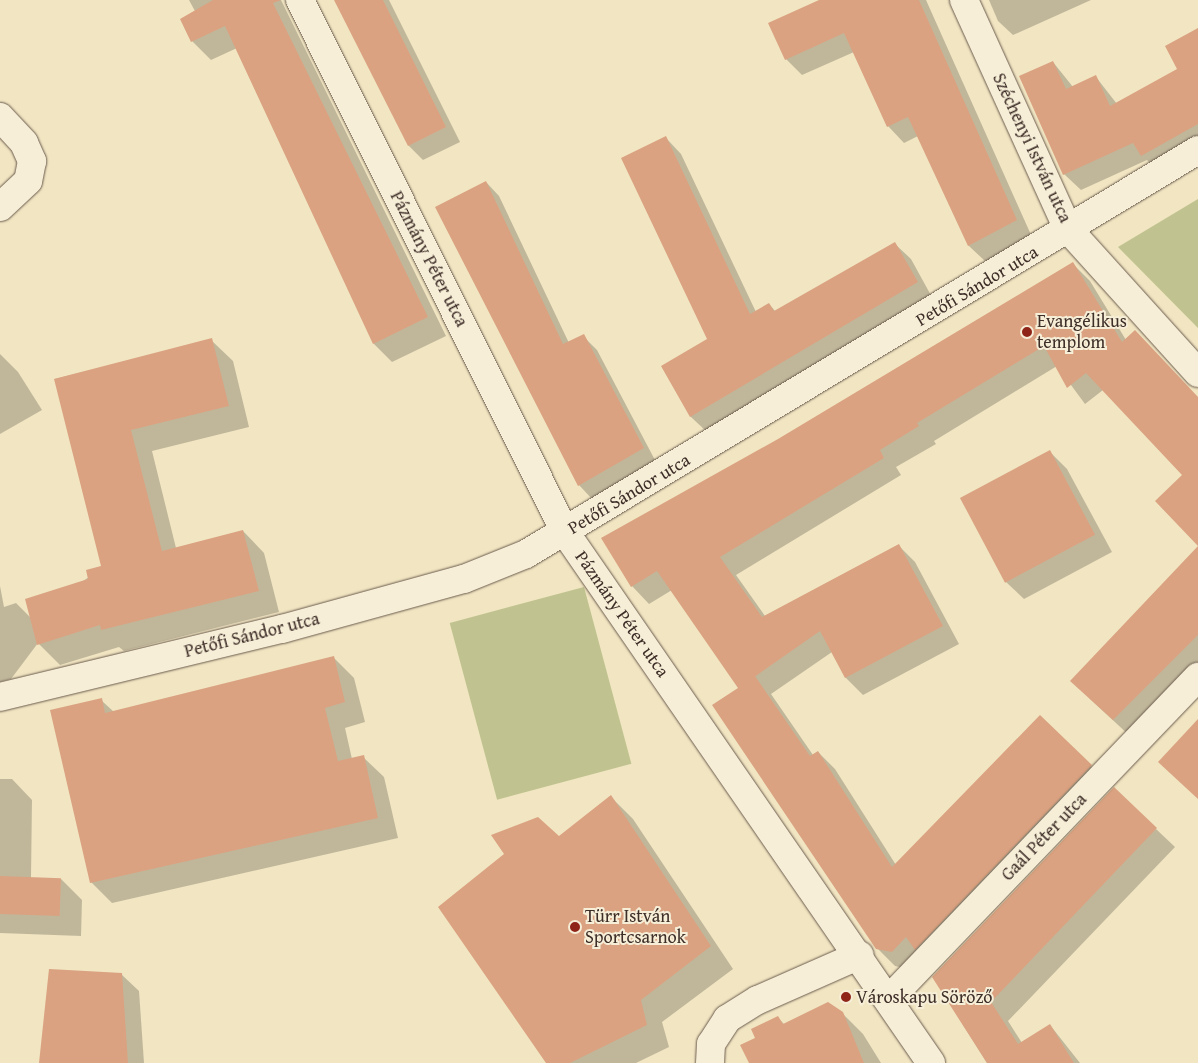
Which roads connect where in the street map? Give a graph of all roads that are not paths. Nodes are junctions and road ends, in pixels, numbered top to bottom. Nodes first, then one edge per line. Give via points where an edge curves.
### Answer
1 (300, 0) edge
2 (964, 0) edge
3 (0, 117) edge
4 (1198, 150) edge
5 (0, 207) edge
6 (1068, 229) junction
7 (1198, 373) edge
8 (565, 532) junction
9 (1198, 677) edge
10 (0, 696) edge
11 (860, 955) junction
12 (890, 998) junction
13 (710, 1063) edge
14 (931, 1063) edge

1 - 8 street, Pázmány Péter utca
2 - 6 street, Széchenyi István utca
3 - 5 street via 24,142 32,160 28,181
4 - 6 street, Petőfi Sándor utca
6 - 7 street, Széchenyi István utca
6 - 8 street, Petőfi Sándor utca
8 - 10 street, Petőfi Sándor utca via 464,579
8 - 11 street, Pázmány Péter utca
9 - 12 street, Gaál Péter utca
11 - 12 street, Pázmány Péter utca
11 - 13 street via 758,1000 727,1019 711,1044
12 - 14 street, Pázmány Péter utca

